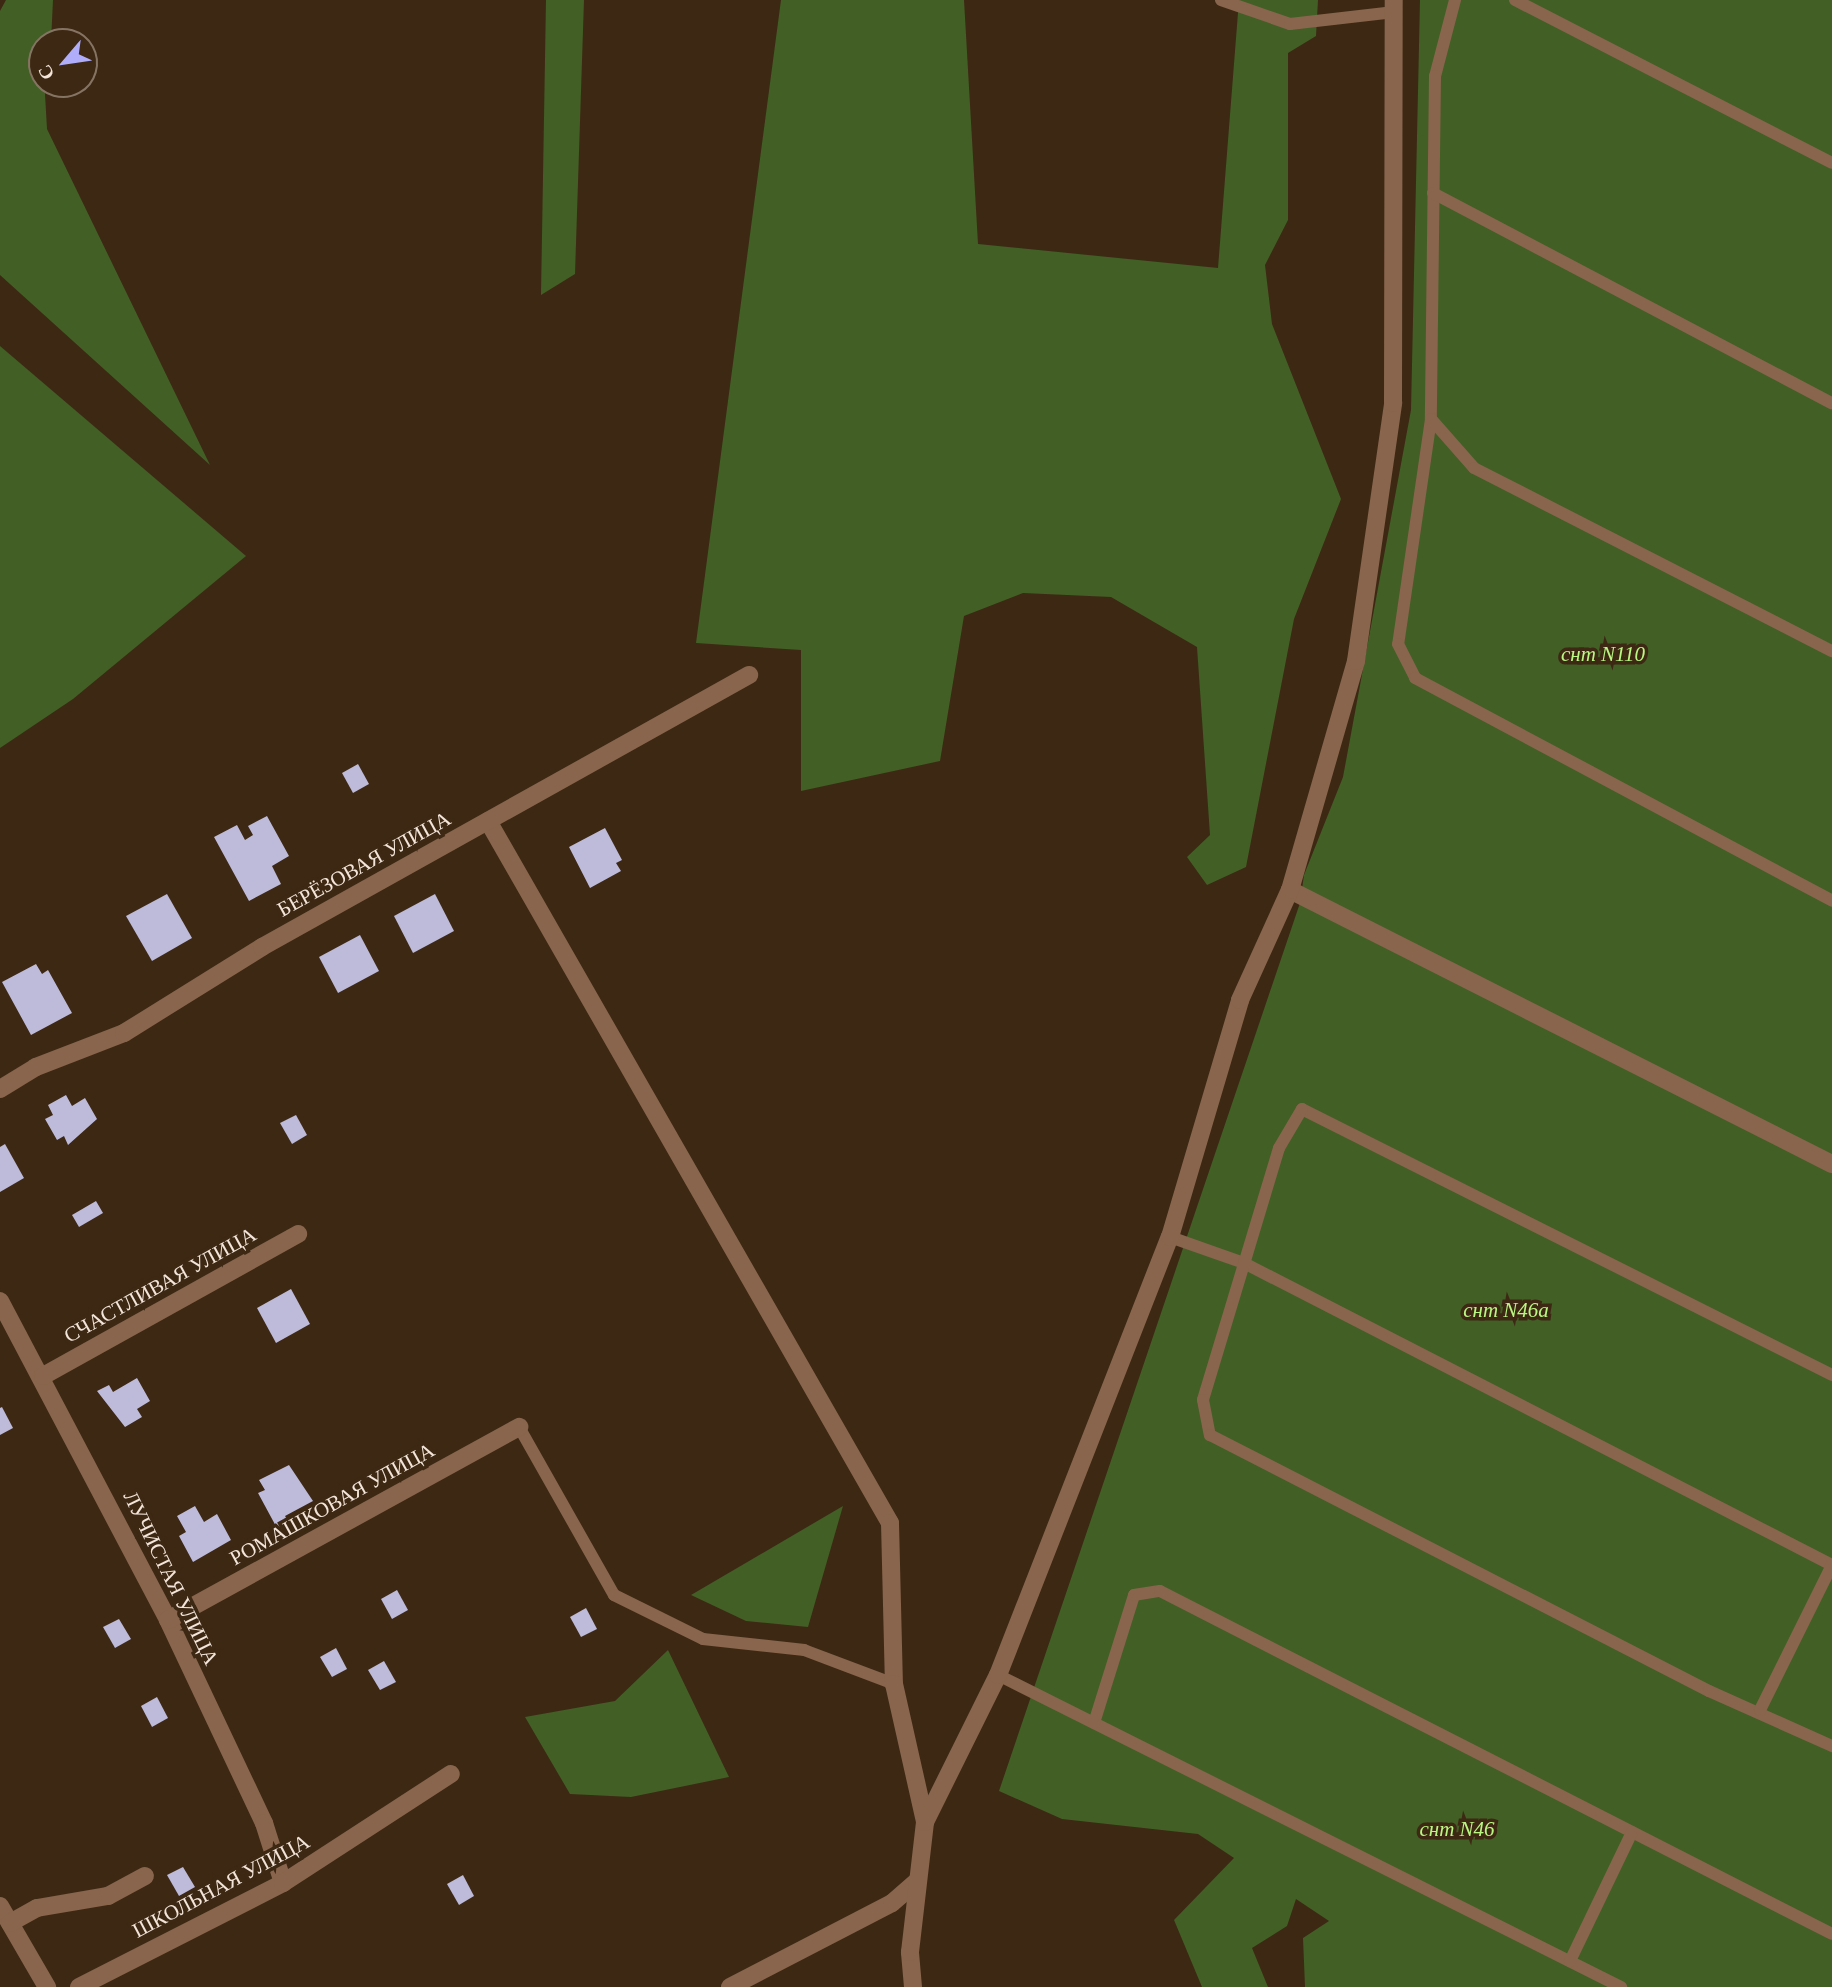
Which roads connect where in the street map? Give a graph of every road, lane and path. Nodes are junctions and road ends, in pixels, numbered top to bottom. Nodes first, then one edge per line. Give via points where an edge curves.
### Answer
1 (1221, 0) edge
2 (1455, 0) edge
3 (1515, 0) edge
4 (1394, 6) edge
5 (1832, 163) edge
6 (1433, 193) junction
7 (1832, 403) edge
8 (1431, 419) junction
9 (1832, 650) edge
10 (749, 675) dead end
11 (488, 821) junction
12 (1290, 890) junction
13 (1832, 901) edge
14 (0, 1089) edge
15 (1832, 1164) edge
16 (298, 1234) dead end
17 (1170, 1237) junction
18 (1244, 1263) junction
19 (0, 1301) edge
20 (1832, 1375) edge
21 (43, 1376) junction
22 (519, 1427) joint
23 (1832, 1565) edge
24 (168, 1620) junction
25 (998, 1675) junction
26 (894, 1684) junction
27 (1760, 1710) junction
28 (1094, 1723) junction
29 (1832, 1746) edge
30 (451, 1774) dead end
31 (925, 1822) junction
32 (1632, 1832) junction
33 (145, 1876) dead end
34 (917, 1881) junction
35 (283, 1883) junction
36 (0, 1906) edge
37 (10, 1923) junction
38 (1832, 1934) edge
39 (1570, 1961) junction
40 (47, 1987) edge
41 (79, 1987) edge
42 (730, 1987) edge
43 (913, 1987) edge
44 (1621, 1987) edge

1 - 4 lane via 1290,24
2 - 6 lane via 1435,76
3 - 5 lane
4 - 12 street via 1393,403 1356,661
6 - 7 lane
6 - 8 lane
8 - 9 lane via 1474,468
8 - 13 lane via 1398,644 1415,678
10 - 11 street, БЕРЁЗОВАЯ УЛИЦА
11 - 14 street, БЕРЁЗОВАЯ УЛИЦА via 172,999 124,1033 36,1067
11 - 26 street via 890,1523
12 - 15 street
12 - 17 street via 1240,1000
16 - 21 street, СЧАСТЛИВАЯ УЛИЦА
17 - 18 lane
17 - 25 street
18 - 20 lane via 1290,1121 1302,1109 1314,1110
18 - 23 lane
18 - 27 lane via 1203,1400 1210,1435 1709,1692
19 - 21 street, ЛУЧИСТАЯ УЛИЦА
21 - 24 street, ЛУЧИСТАЯ УЛИЦА
22 - 24 street, РОМАШКОВАЯ УЛИЦА
22 - 26 lane via 614,1595 703,1639 804,1650
23 - 27 lane
24 - 35 street, ЛУЧИСТАЯ УЛИЦА via 264,1824
25 - 28 lane
25 - 31 street
26 - 31 street
27 - 29 lane
28 - 32 lane via 1134,1595 1160,1591
28 - 39 lane
30 - 35 street, ШКОЛЬНАЯ УЛИЦА
31 - 34 street
32 - 38 lane
32 - 39 lane
33 - 37 street via 108,1896 37,1908
34 - 42 street via 892,1903
34 - 43 street
35 - 41 street, ШКОЛЬНАЯ УЛИЦА
36 - 37 street
37 - 40 street
39 - 44 lane

